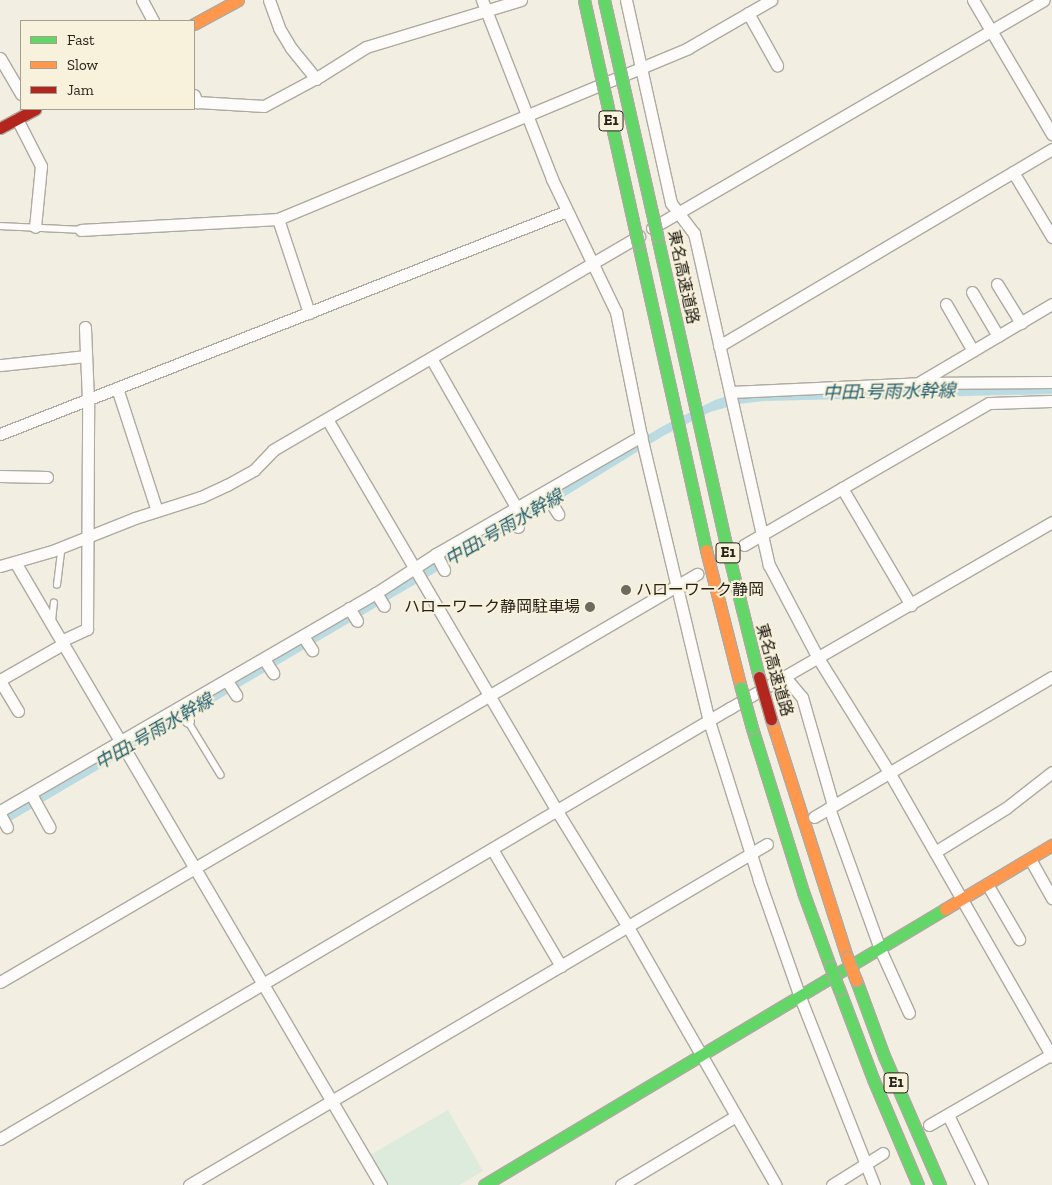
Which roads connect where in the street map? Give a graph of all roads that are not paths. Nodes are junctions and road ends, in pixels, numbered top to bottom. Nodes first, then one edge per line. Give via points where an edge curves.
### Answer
1 (142, 0) edge
2 (238, 0) edge
3 (269, 0) edge
4 (521, 0) edge
5 (584, 0) edge
6 (604, 0) edge
7 (626, 0) edge
8 (771, 0) edge
9 (973, 0) edge
10 (1044, 0) edge
11 (484, 6) edge
12 (748, 13) junction
13 (153, 20) edge
14 (195, 23) edge
15 (991, 32) junction
16 (0, 58) edge
17 (777, 65) dead end
18 (641, 66) junction
19 (316, 79) junction
20 (20, 92) edge
21 (195, 97) edge
22 (30, 110) edge
23 (528, 114) junction
24 (17, 118) junction
25 (0, 128) edge
26 (1052, 134) edge
27 (1052, 149) edge
28 (1013, 172) junction
29 (567, 211) junction
30 (679, 212) junction
31 (278, 219) junction
32 (0, 226) edge
33 (35, 227) junction
34 (81, 230) joint
35 (1052, 237) edge
36 (593, 263) junction
37 (997, 284) dead end
38 (972, 292) dead end
39 (946, 304) dead end
40 (1052, 304) edge
41 (309, 313) junction
42 (1021, 322) junction
43 (85, 327) dead end
44 (998, 336) junction
45 (719, 346) junction
46 (973, 351) junction
47 (86, 356) junction
48 (431, 358) junction
49 (0, 365) edge
50 (1052, 382) edge
51 (919, 383) junction
52 (117, 388) junction
53 (731, 393) junction
54 (88, 400) junction
55 (1052, 401) edge
56 (327, 419) junction
57 (0, 434) edge
58 (642, 437) junction
59 (0, 476) edge
60 (47, 477) dead end
61 (842, 488) junction
62 (156, 511) junction
63 (514, 517) junction
64 (1052, 522) edge
65 (763, 535) junction
66 (88, 538) junction
67 (744, 545) dead end
68 (62, 547) junction
69 (14, 562) junction
70 (0, 566) edge
71 (419, 574) junction
72 (697, 574) dead end
73 (57, 585) dead end
74 (678, 585) junction
75 (54, 603) dead end
76 (911, 605) junction
77 (52, 625) junction
78 (62, 642) junction
79 (818, 658) junction
80 (785, 677) junction
81 (1052, 678) edge
82 (0, 680) edge
83 (489, 694) junction
84 (18, 710) dead end
85 (184, 714) junction
86 (709, 721) junction
87 (120, 740) junction
88 (889, 772) junction
89 (1052, 772) edge
90 (221, 776) dead end
91 (31, 794) junction
92 (831, 806) junction
93 (557, 811) junction
94 (0, 813) edge
95 (814, 816) dead end
96 (7, 827) dead end
97 (49, 827) dead end
98 (767, 844) dead end
99 (1052, 845) edge
100 (492, 848) junction
101 (935, 852) junction
102 (751, 854) junction
103 (1030, 859) junction
104 (195, 869) junction
105 (987, 884) junction
106 (1052, 898) edge
107 (962, 899) junction
108 (628, 927) junction
109 (1019, 939) dead end
110 (880, 949) junction
111 (561, 966) junction
112 (0, 982) edge
113 (262, 984) junction
114 (800, 997) junction
115 (909, 1013) dead end
116 (701, 1054) junction
117 (1052, 1056) edge
118 (330, 1099) junction
119 (948, 1115) junction
120 (736, 1116) junction
121 (929, 1125) dead end
122 (0, 1139) edge
123 (883, 1153) dead end
124 (865, 1165) junction
125 (189, 1185) edge
126 (381, 1185) edge
127 (484, 1185) edge
128 (621, 1185) edge
129 (776, 1185) edge
130 (832, 1185) edge
131 (874, 1185) edge
132 (918, 1185) edge
133 (940, 1185) edge
134 (982, 1185) edge

1 - 13 street
2 - 14 main road
3 - 19 street via 279,28
4 - 11 street
5 - 132 main road, E1, bridge via 681,440 752,728 803,892 872,1079
6 - 133 main road, 東名高速道路 / E1, bridge via 759,677 823,888 884,1056
7 - 18 street
8 - 12 street
9 - 15 street
10 - 15 street
11 - 19 street via 366,47
11 - 23 street
12 - 17 street
12 - 18 street via 688,48
15 - 26 street
15 - 30 street
16 - 20 street
18 - 23 street
18 - 30 street via 671,202
19 - 21 street via 264,106 197,102
22 - 24 main road
23 - 29 street
23 - 31 street
24 - 25 main road
24 - 33 street via 41,166
27 - 28 street
28 - 35 street
28 - 45 street
29 - 36 street
29 - 41 street
30 - 36 street
30 - 45 street via 694,234
31 - 34 street
31 - 41 street
32 - 33 lane
33 - 34 lane
36 - 48 street
36 - 58 street via 616,312
37 - 42 street
38 - 44 street
39 - 46 street
40 - 42 street
41 - 52 street
42 - 44 street
43 - 47 street
44 - 46 street
45 - 53 street
46 - 51 street
47 - 49 street
47 - 54 street
48 - 56 street
48 - 63 street
50 - 51 street
51 - 53 street
52 - 54 street
52 - 62 street
53 - 65 street
54 - 57 street
54 - 66 street
55 - 61 street via 989,403
56 - 62 street via 273,450 254,470 227,485
56 - 71 street
58 - 63 street via 551,502
58 - 74 street
59 - 60 street
61 - 65 street
61 - 76 street
62 - 66 street
63 - 71 street
64 - 76 street
65 - 67 street
65 - 79 street via 769,565
66 - 68 street
66 - 78 street via 87,629
68 - 69 street
68 - 73 lane
69 - 70 street
69 - 77 street
71 - 83 street
71 - 85 street
72 - 74 street
74 - 83 street
74 - 86 street
75 - 77 lane
76 - 79 street
77 - 78 street
78 - 82 street
78 - 87 street
79 - 80 street
79 - 88 street
80 - 86 street
80 - 92 street via 802,697
81 - 88 street
82 - 84 street
83 - 93 street
83 - 104 street
85 - 87 street
85 - 90 lane
86 - 93 street
86 - 102 street
87 - 91 street
87 - 104 street
88 - 92 street
88 - 101 street
89 - 101 street via 1006,808
91 - 94 street
91 - 97 street
92 - 95 street
92 - 110 street
93 - 100 street
93 - 108 street
94 - 96 street
98 - 102 street
99 - 103 main road
100 - 111 street
100 - 113 street
101 - 107 street
102 - 108 street
102 - 114 street
103 - 105 main road
103 - 106 street
104 - 112 street
104 - 113 street
105 - 107 main road
105 - 109 street
107 - 110 main road
107 - 117 street
108 - 111 street
108 - 116 street
110 - 114 main road
110 - 115 street
111 - 118 street
113 - 118 street
113 - 122 street
114 - 116 main road
114 - 124 street
116 - 120 street
116 - 127 main road
117 - 119 street
118 - 125 street
118 - 126 street
119 - 121 street
119 - 134 street
120 - 128 street
120 - 129 street
123 - 124 street
124 - 130 street
124 - 131 street

